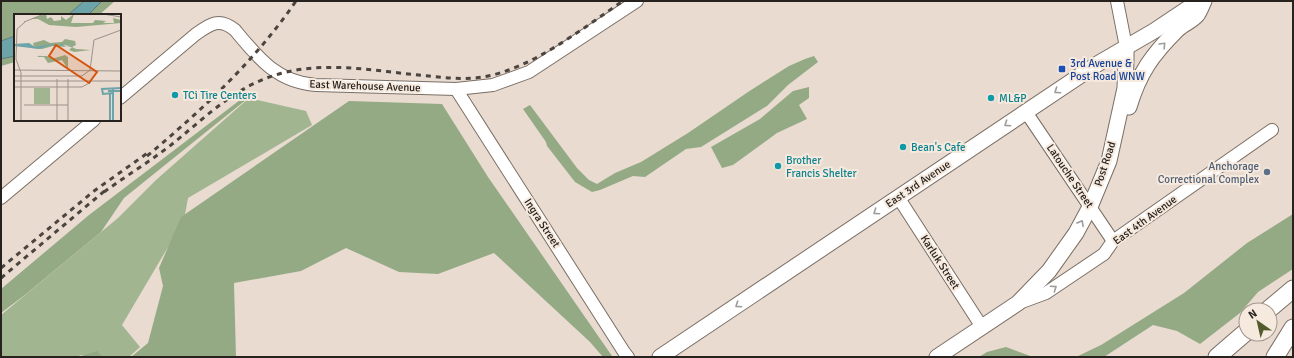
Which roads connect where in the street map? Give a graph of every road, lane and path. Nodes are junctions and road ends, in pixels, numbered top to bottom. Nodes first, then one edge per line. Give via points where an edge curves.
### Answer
1 (637, 1) edge
2 (1116, 1) edge
3 (1199, 1) edge
4 (1204, 1) edge
5 (1126, 48) junction
6 (456, 89) junction
7 (121, 97) edge
8 (1026, 112) junction
9 (93, 121) edge
10 (1272, 130) dead end
11 (898, 197) junction
12 (1, 198) edge
13 (1090, 207) junction
14 (1113, 241) junction
15 (1293, 289) edge
16 (1278, 302) edge
17 (1018, 303) junction
18 (982, 327) junction
19 (1293, 328) edge
20 (1238, 339) edge
21 (628, 357) edge
22 (660, 357) edge
23 (937, 357) edge
24 (1217, 357) edge
25 (1275, 357) edge

1 - 6 street, East Warehouse Avenue via 528,72 478,88
2 - 5 street, Post Road
3 - 5 main road, East 3rd Avenue
13 -> 4 main road via 1112,164 1141,75 1157,52 1179,28 1196,16
5 -> 8 main road, East 3rd Avenue
5 - 13 main road, Post Road via 1125,88 1109,161
6 - 7 street, East Warehouse Avenue via 316,85 297,82 279,74 263,62 229,25 217,22 196,34
6 - 21 street, Ingra Street
8 -> 11 main road, East 3rd Avenue
8 - 13 street, Latouche Street
9 - 12 street
10 - 14 street, East 4th Avenue
11 - 18 street, Karluk Street
11 -> 22 main road, East 3rd Avenue
13 - 14 street, Latouche Street
17 -> 13 main road, Post Road via 1049,271 1076,233
17 -> 14 street, East 4th Avenue via 1046,293 1104,254
15 - 16 highway
17 - 18 main road, East 4th Avenue
18 - 23 main road, East 4th Avenue
19 - 25 highway
20 - 24 highway

